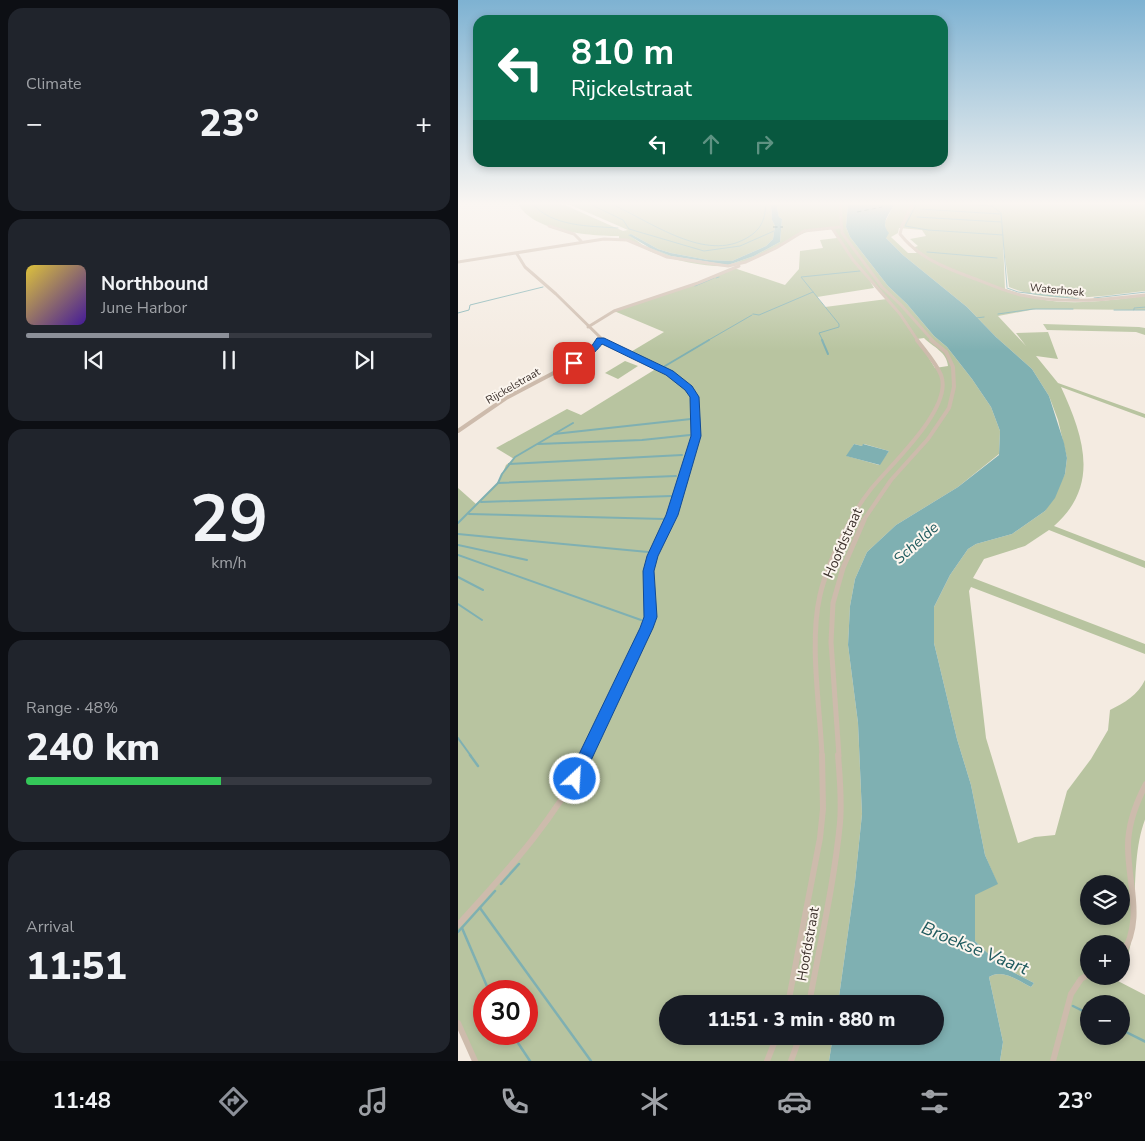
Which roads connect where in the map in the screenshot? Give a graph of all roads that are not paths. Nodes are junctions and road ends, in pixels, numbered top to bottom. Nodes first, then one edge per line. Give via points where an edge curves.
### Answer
1 (524, 253) edge
2 (656, 253) edge
3 (766, 253) edge
4 (848, 253) edge
5 (855, 253) edge
6 (918, 253) edge
7 (517, 254) junction
8 (458, 262) edge
9 (741, 264) junction
10 (728, 266) junction
11 (731, 270) junction
12 (1146, 295) edge
13 (588, 327) junction
14 (600, 340) junction
15 (458, 431) edge
16 (1146, 784) edge
17 (458, 925) edge
18 (1130, 940) edge
19 (1080, 981) edge
20 (790, 995) edge
21 (811, 995) edge
22 (458, 1023) edge
23 (773, 1045) edge
24 (797, 1045) edge
25 (475, 1061) edge
26 (767, 1061) edge
27 (791, 1061) edge
28 (1053, 1061) edge

1 - 7 street
2 - 10 street
3 - 9 street
4 - 20 street, Hoofdstraat via 900,314 941,376 943,386 935,412 872,487 851,518 830,565 819,601 816,642 823,821
5 - 21 street, Hoofdstraat via 930,340 946,352 952,361 954,387 946,415 883,491 863,522 843,568 833,603 831,642 840,822
6 - 12 street, Waterhoek via 941,267 1004,290 1041,298 1092,301
7 - 8 street
7 - 13 street via 525,267
9 - 10 street
9 - 11 street
10 - 11 street
11 - 13 street via 614,311
13 - 14 street
14 - 15 street, Rijckelstraat via 594,349 574,363 507,398
14 - 17 street via 670,373 688,388 696,406 696,436 672,515 648,571 650,617 647,628 575,779 522,855
16 - 18 street via 1129,827 1134,922
19 - 28 street via 1070,994
22 - 25 street
23 - 26 street
24 - 27 street

